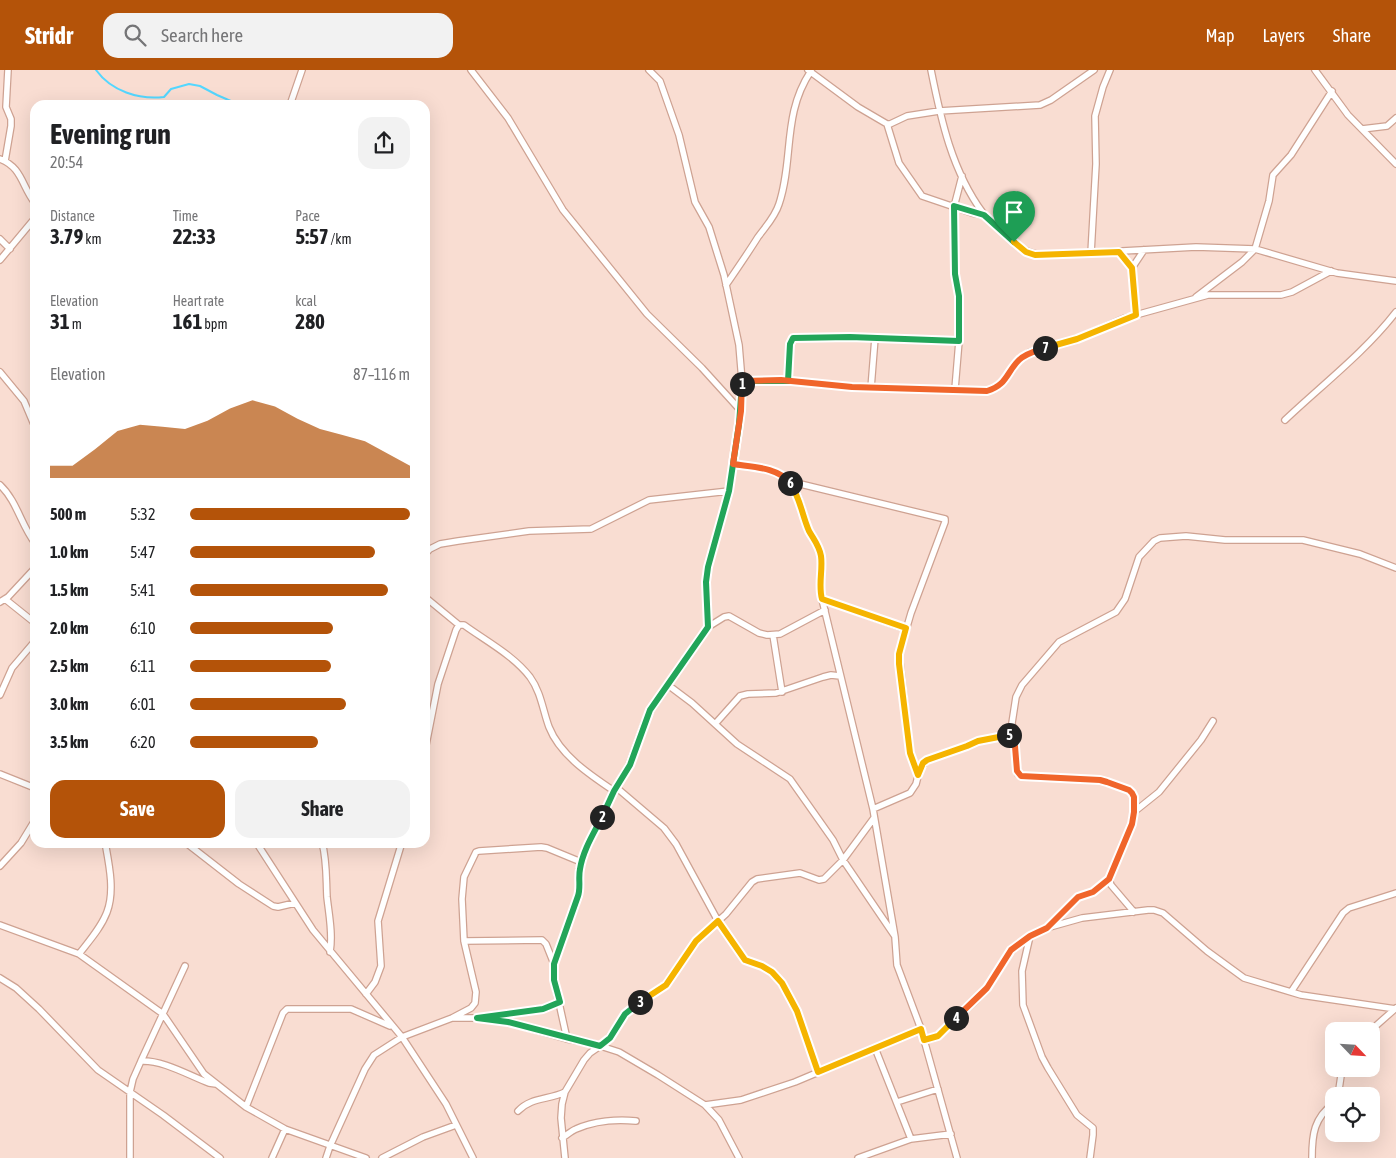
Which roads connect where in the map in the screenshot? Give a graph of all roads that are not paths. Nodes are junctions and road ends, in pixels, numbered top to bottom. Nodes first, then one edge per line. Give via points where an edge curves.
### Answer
1 (8, 70) edge
2 (302, 70) edge
3 (471, 70) edge
4 (650, 70) edge
5 (931, 70) edge
6 (1094, 70) edge
7 (1110, 70) edge
8 (1315, 70) edge
9 (810, 71) edge
10 (1332, 91) junction
11 (292, 100) edge
12 (939, 112) junction
13 (1396, 118) edge
14 (887, 124) junction
15 (1362, 129) junction
16 (2, 160) edge
17 (1396, 164) edge
18 (962, 176) junction
19 (30, 195) edge
20 (954, 206) junction
21 (984, 215) junction
22 (30, 224) edge
23 (0, 238) edge
24 (10, 249) junction
25 (1255, 249) junction
26 (1144, 250) junction
27 (1119, 252) junction
28 (1091, 253) junction
29 (0, 260) edge
30 (1132, 268) junction
31 (1331, 271) junction
32 (1396, 281) edge
33 (726, 285) junction
34 (1195, 298) junction
35 (1396, 312) edge
36 (1136, 315) junction
37 (875, 338) junction
38 (959, 341) junction
39 (0, 372) edge
40 (742, 381) junction
41 (788, 381) junction
42 (871, 388) junction
43 (955, 389) junction
44 (741, 411) junction
45 (30, 416) edge
46 (1285, 420) dead end
47 (733, 464) junction
48 (788, 480) junction
49 (0, 484) edge
50 (729, 491) junction
51 (30, 535) edge
52 (430, 548) edge
53 (1396, 568) edge
54 (30, 573) edge
55 (822, 599) junction
56 (2, 601) edge
57 (430, 601) edge
58 (825, 610) junction
59 (30, 620) edge
60 (459, 625) junction
61 (708, 627) junction
62 (906, 628) junction
63 (773, 635) junction
64 (30, 647) edge
65 (840, 676) junction
66 (668, 685) junction
67 (782, 692) junction
68 (0, 695) edge
69 (1214, 721) dead end
70 (715, 724) junction
71 (430, 725) edge
72 (1014, 734) junction
73 (0, 774) edge
74 (918, 775) junction
75 (30, 786) edge
76 (615, 789) junction
77 (873, 809) junction
78 (1134, 812) junction
79 (874, 818) junction
80 (30, 828) edge
81 (106, 848) edge
82 (193, 848) edge
83 (260, 848) edge
84 (323, 848) edge
85 (400, 848) edge
86 (843, 860) junction
87 (581, 862) junction
88 (0, 866) edge
89 (1109, 879) junction
90 (1396, 892) edge
91 (295, 903) junction
92 (1134, 912) junction
93 (718, 921) junction
94 (0, 925) edge
95 (1047, 928) junction
96 (895, 936) junction
97 (1030, 936) junction
98 (464, 941) junction
99 (330, 952) junction
100 (79, 954) junction
101 (554, 964) junction
102 (185, 966) dead end
103 (0, 978) edge
104 (1291, 992) junction
105 (366, 994) junction
106 (560, 1002) junction
107 (1396, 1009) edge
108 (163, 1014) junction
109 (452, 1018) junction
110 (477, 1018) junction
111 (1380, 1023) edge
112 (392, 1027) junction
113 (921, 1029) junction
114 (402, 1037) junction
115 (567, 1039) junction
116 (924, 1040) junction
117 (600, 1046) junction
118 (875, 1048) junction
119 (141, 1062) junction
120 (818, 1072) junction
121 (217, 1084) junction
122 (938, 1090) junction
123 (130, 1092) junction
124 (565, 1092) junction
125 (897, 1102) junction
126 (705, 1105) junction
127 (246, 1108) junction
128 (518, 1111) dead end
129 (1325, 1111) edge
130 (636, 1121) dead end
131 (456, 1125) junction
132 (286, 1129) junction
133 (951, 1134) junction
134 (562, 1138) junction
135 (911, 1139) junction
136 (330, 1146) junction
137 (130, 1158) edge
138 (220, 1158) edge
139 (272, 1158) edge
140 (326, 1158) edge
141 (364, 1158) edge
142 (382, 1158) edge
143 (473, 1158) edge
144 (565, 1158) edge
145 (739, 1158) edge
146 (858, 1158) edge
147 (957, 1158) edge
148 (1090, 1158) edge
149 (1312, 1158) edge

1 - 16 street via 6,107 11,126
2 - 11 street
3 - 44 street via 508,118 563,210 647,314
4 - 33 street via 665,92 695,202 709,227
5 - 12 street
6 - 12 street via 1040,105
7 - 28 street via 1095,116
8 - 10 street
9 - 14 street
9 - 33 street via 793,113 779,206
10 - 15 street
10 - 25 street via 1291,155 1273,175
12 - 14 street via 907,116
12 - 18 street
13 - 15 street via 1387,126
14 - 20 street via 899,163 918,192
15 - 17 street
16 - 19 street via 16,170
18 - 20 street
18 - 21 street
20 - 21 street
20 - 38 street
21 - 28 street via 1026,252 1035,255
22 - 24 street
23 - 24 street
24 - 29 street
25 - 26 street
25 - 31 street
25 - 34 street
26 - 27 street
26 - 30 street
27 - 28 street
27 - 30 street
30 - 36 street
31 - 32 street
31 - 34 street via 1282,295 1219,294
33 - 40 street via 739,345
34 - 36 street
35 - 46 street
36 - 43 street via 1077,339 1030,352 1019,360 996,388 987,391
37 - 38 street
37 - 41 street via 793,338
37 - 42 street
38 - 43 street
39 - 45 street via 24,401
40 - 41 street
40 - 44 street
41 - 42 street
42 - 43 street
44 - 47 street
47 - 48 street via 774,471
47 - 50 street
48 - 55 street via 819,547
48 - 62 street via 945,519
49 - 51 street via 15,503
50 - 52 street via 649,500 591,529 529,531
50 - 61 street via 708,567
53 - 72 street via 1360,554 1303,540 1160,538 1139,557 1125,599 1116,612 1060,642 1022,685 1015,702
54 - 56 street
55 - 58 street
55 - 62 street
56 - 59 street
57 - 60 street
58 - 63 street
58 - 65 street
60 - 71 street via 438,684
60 - 76 street via 515,661 534,685 558,743 595,779
61 - 63 street via 729,616 759,633
61 - 66 street
62 - 74 street via 899,664 910,753
63 - 67 street
64 - 68 street via 12,668
65 - 67 street via 823,677
65 - 77 street
66 - 70 street
66 - 76 street via 650,710 630,765
67 - 70 street via 740,696
69 - 78 street via 1159,792
70 - 86 street via 737,744 790,778
72 - 74 street via 978,741 927,760
72 - 78 street via 1017,771 1021,776 1107,782 1132,793
73 - 75 street
74 - 77 street via 910,793
76 - 87 street
76 - 93 street via 664,828
77 - 79 street
78 - 89 street
79 - 86 street
79 - 96 street
80 - 88 street
81 - 100 street via 110,893 107,911
82 - 91 street via 273,906
83 - 91 street
84 - 99 street via 331,928
85 - 105 street via 378,921 380,972
86 - 93 street via 822,880 800,873 757,879
86 - 96 street
87 - 98 street via 541,847 476,852 463,882
87 - 101 street via 580,889
89 - 92 street
89 - 95 street via 1093,892 1078,897
90 - 104 street via 1343,913
91 - 99 street
92 - 95 street via 1082,918
92 - 104 street via 1158,911 1244,978
93 - 117 street via 696,941 666,985 629,1011
93 - 120 street via 745,960 772,972 782,983 797,1011
94 - 100 street
95 - 97 street
96 - 113 street via 897,966
97 - 116 street via 1011,950 991,983 975,1001 938,1036
97 - 148 street via 1022,971 1023,1005 1045,1062 1077,1115 1092,1128
98 - 101 street via 542,940
98 - 109 street via 476,998 472,1008
99 - 105 street
100 - 108 street
101 - 106 street
102 - 108 street
103 - 123 street via 39,1009 98,1070
104 - 107 street
105 - 112 street
106 - 110 street via 543,1009
106 - 115 street
107 - 111 street
108 - 119 street
108 - 121 street via 204,1074
109 - 110 street
109 - 114 street
110 - 115 street via 508,1022
112 - 114 street
112 - 127 street via 351,1009 287,1009 283,1012
113 - 116 street
113 - 118 street
114 - 131 street
114 - 136 street via 370,1060
115 - 117 street
116 - 122 street
117 - 124 street via 584,1060
117 - 126 street via 625,1056
118 - 120 street
118 - 125 street
119 - 121 street via 163,1064
119 - 123 street
120 - 126 street via 749,1098
121 - 127 street
122 - 125 street
122 - 133 street
123 - 137 street
123 - 138 street
124 - 128 street via 524,1104
124 - 134 street via 561,1109
125 - 135 street
126 - 145 street via 718,1120
127 - 132 street
129 - 149 street via 1318,1118
130 - 134 street via 595,1123 575,1129
131 - 142 street
131 - 143 street
132 - 136 street
132 - 139 street
133 - 135 street
133 - 147 street
134 - 144 street
135 - 146 street
136 - 140 street
136 - 141 street

